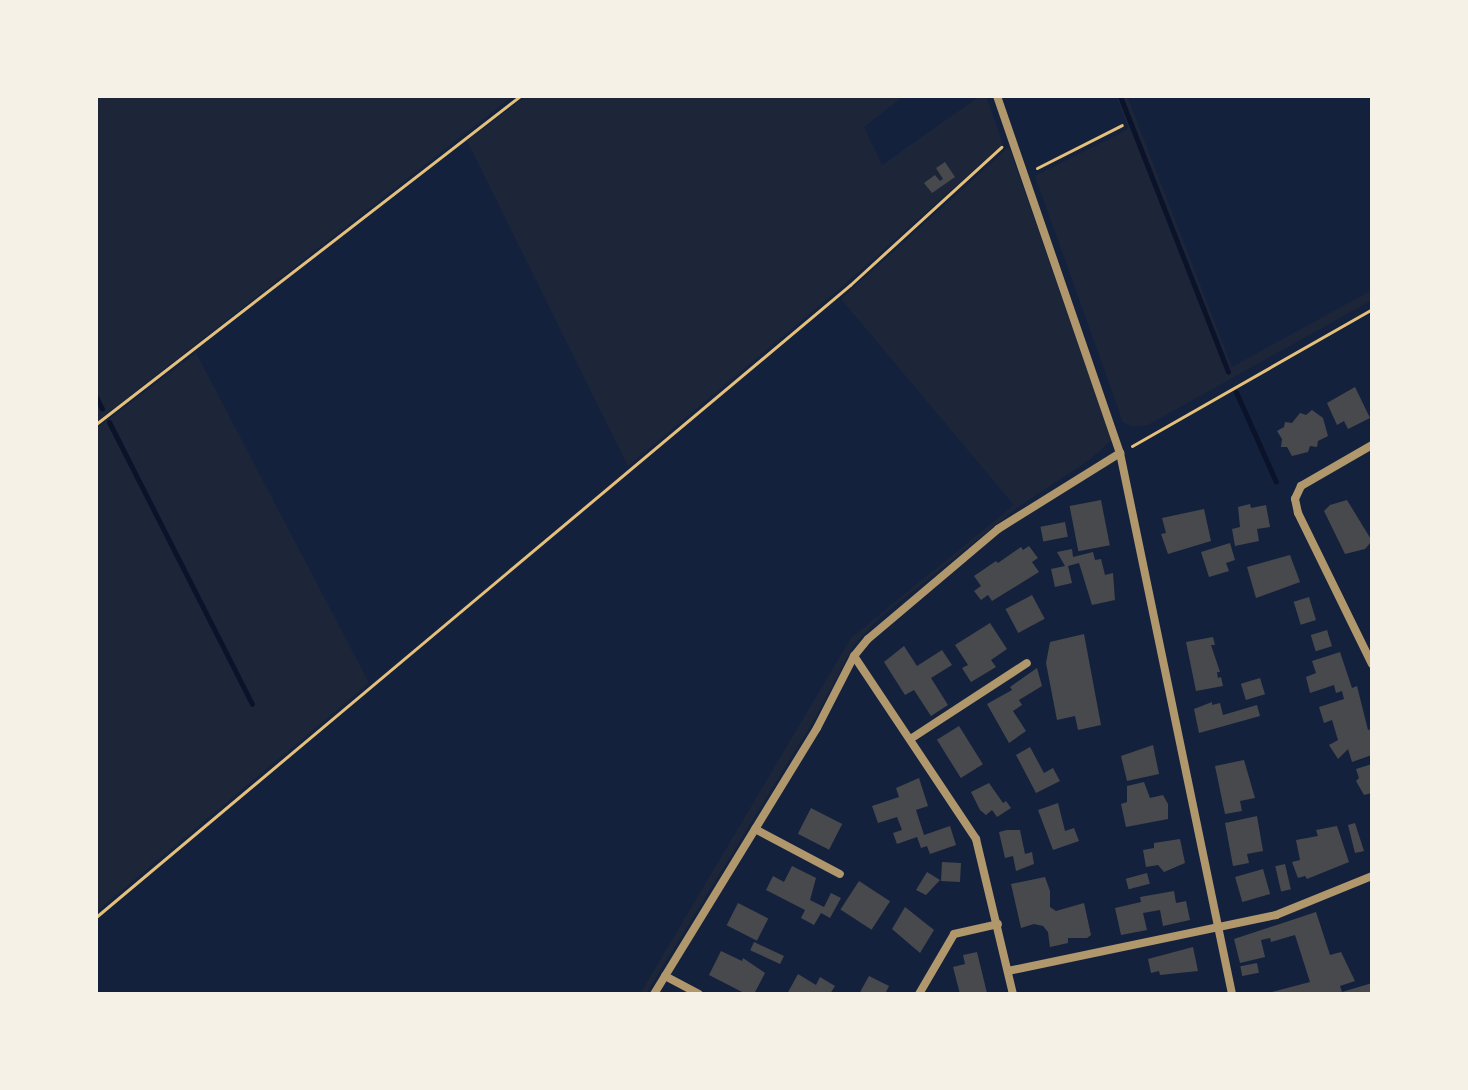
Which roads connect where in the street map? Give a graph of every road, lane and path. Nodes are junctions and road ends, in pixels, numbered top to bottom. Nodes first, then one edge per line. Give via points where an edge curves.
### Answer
1 (520, 96) edge
2 (997, 96) edge
3 (1122, 125) dead end
4 (1010, 139) junction
5 (1022, 174) junction
6 (1372, 309) edge
7 (96, 424) edge
8 (1372, 445) edge
9 (1120, 453) junction
10 (854, 656) junction
11 (1027, 663) dead end
12 (1372, 664) edge
13 (912, 738) junction
14 (755, 829) junction
15 (840, 874) dead end
16 (1372, 876) edge
17 (96, 917) edge
18 (998, 924) junction
19 (1219, 929) junction
20 (1008, 971) junction
21 (665, 976) junction
22 (654, 994) edge
23 (699, 994) edge
24 (919, 994) edge
25 (1013, 994) edge
26 (1232, 994) edge

1 - 7 path
2 - 4 street
3 - 5 path
4 - 5 street
4 - 17 path via 850,285
5 - 9 street
6 - 9 path
8 - 12 street via 1301,486 1295,499
9 - 10 street via 998,529 886,622
9 - 19 street
10 - 13 street
10 - 14 street
11 - 13 street
13 - 18 street via 976,839
14 - 15 street
14 - 21 street
16 - 19 street via 1276,915
18 - 20 street
18 - 24 street via 954,934
19 - 20 street
19 - 26 street
20 - 25 street
21 - 22 street
21 - 23 street

